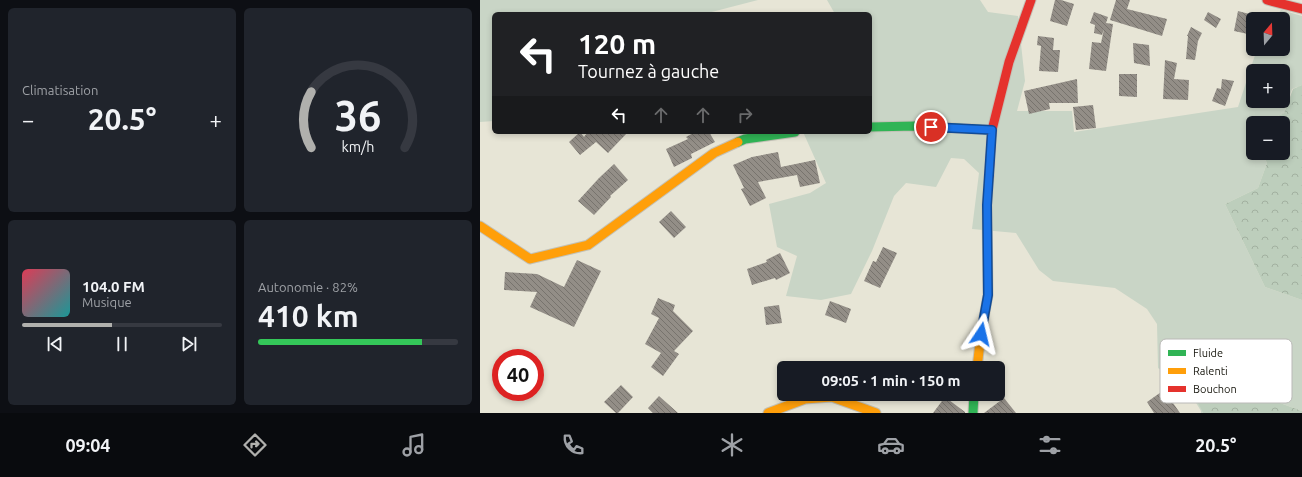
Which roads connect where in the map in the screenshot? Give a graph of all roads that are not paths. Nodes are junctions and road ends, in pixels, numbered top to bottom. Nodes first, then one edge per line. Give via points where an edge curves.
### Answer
1 (1031, 0) edge
2 (1267, 0) edge
3 (1302, 9) edge
4 (872, 127) edge
5 (992, 130) junction
6 (778, 134) edge
7 (480, 226) edge
8 (978, 361) edge
9 (974, 401) edge
10 (768, 413) edge
11 (876, 413) edge
12 (973, 413) edge

1 - 5 street via 1009,62
2 - 3 street
4 - 5 street via 916,126
5 - 8 street via 987,205 988,295
6 - 7 street via 745,138 714,153 588,244 530,259
9 - 12 street
10 - 11 street via 805,399 832,397

